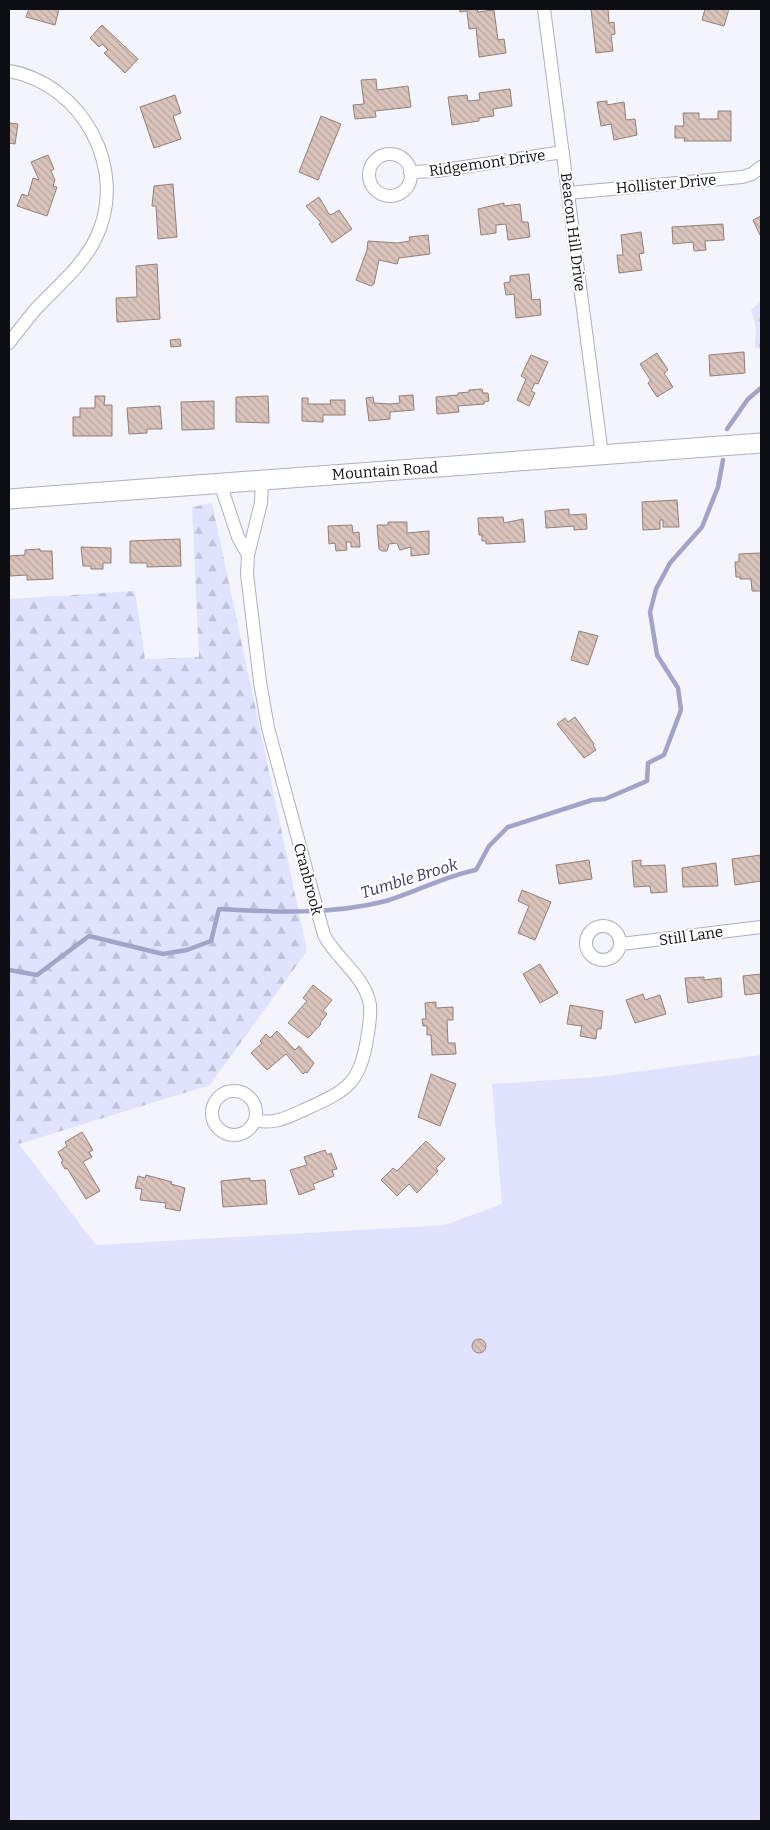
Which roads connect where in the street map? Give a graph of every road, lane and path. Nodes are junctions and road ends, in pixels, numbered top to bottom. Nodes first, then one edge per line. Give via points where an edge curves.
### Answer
1 (544, 9) edge
2 (9, 71) edge
3 (563, 152) junction
4 (761, 167) edge
5 (410, 172) dead end
6 (568, 193) junction
7 (9, 343) edge
8 (761, 443) edge
9 (602, 455) junction
10 (262, 480) junction
11 (220, 483) junction
12 (9, 499) edge
13 (248, 555) junction
14 (761, 927) edge
15 (620, 944) dead end
16 (255, 1120) dead end

1 - 3 street, Beacon Hill Drive
2 - 7 street via 40,80 77,108 90,128 107,177 104,219 83,260 34,311
3 - 5 street, Ridgemont Drive via 437,171
3 - 6 street, Beacon Hill Drive
4 - 6 street, Hollister Drive via 742,177
6 - 9 street, Beacon Hill Drive
8 - 9 main road, Mountain Road
9 - 10 main road, Mountain Road
10 - 11 main road, Mountain Road
10 - 13 street, Cranbrook via 261,503
11 - 12 main road, Mountain Road
11 - 13 street, Cranbrook via 238,537
13 - 16 street, Cranbrook via 247,574 268,728 320,924 329,946 354,974 366,994 370,1018 364,1056 356,1077 336,1095 287,1118 268,1123
14 - 15 street, Still Lane

